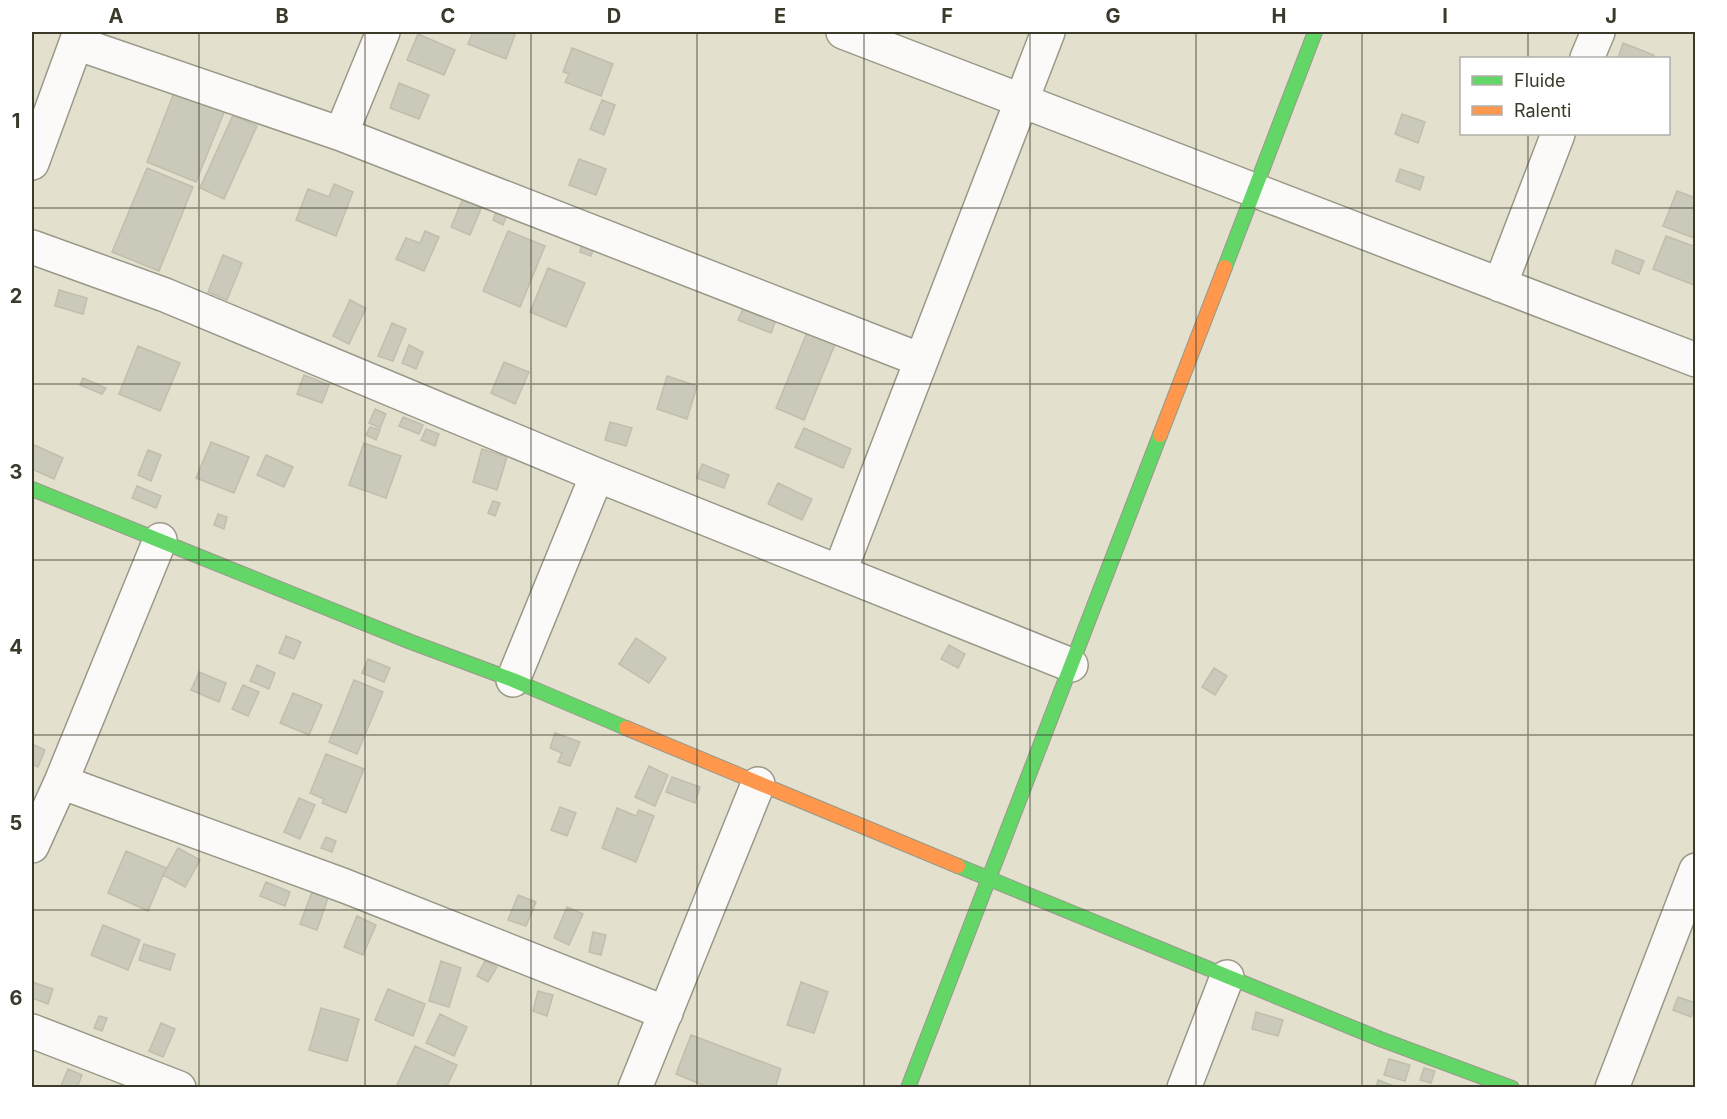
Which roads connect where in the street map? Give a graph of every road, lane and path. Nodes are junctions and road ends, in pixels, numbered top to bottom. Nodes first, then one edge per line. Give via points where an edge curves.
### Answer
1 (382, 32) edge
2 (843, 32) edge
3 (1048, 32) edge
4 (1315, 32) edge
5 (1598, 32) edge
6 (78, 37) edge
7 (1587, 57) edge
8 (1022, 100) junction
9 (341, 134) junction
10 (1558, 135) edge
11 (32, 163) edge
12 (1254, 190) junction
13 (32, 247) edge
14 (1500, 285) junction
15 (921, 360) junction
16 (1695, 360) edge
17 (597, 475) junction
18 (32, 489) edge
19 (160, 540) junction
20 (840, 571) junction
21 (1071, 665) junction
22 (513, 680) junction
23 (61, 782) junction
24 (758, 784) junction
25 (32, 846) edge
26 (1695, 870) edge
27 (988, 879) junction
28 (1227, 977) junction
29 (666, 1013) junction
30 (32, 1031) edge
31 (179, 1088) edge
32 (635, 1088) edge
33 (908, 1088) edge
34 (1184, 1088) edge
35 (1512, 1088) edge
36 (1612, 1088) edge

1 - 9 street
2 - 8 street
3 - 8 street
4 - 12 street
5 - 7 street
6 - 9 street
6 - 11 street
8 - 12 street
8 - 15 street
9 - 15 street
10 - 14 street
12 - 14 street
12 - 21 street
13 - 17 street via 165,295
14 - 16 street
15 - 20 street
17 - 20 street
17 - 22 street
18 - 19 street
19 - 22 street
19 - 23 street
20 - 21 street
21 - 27 street
22 - 24 street
23 - 25 street
23 - 29 street via 345,886
24 - 27 street
24 - 29 street
26 - 36 street
27 - 28 street
27 - 33 street
28 - 34 street
28 - 35 street
29 - 32 street
30 - 31 street

